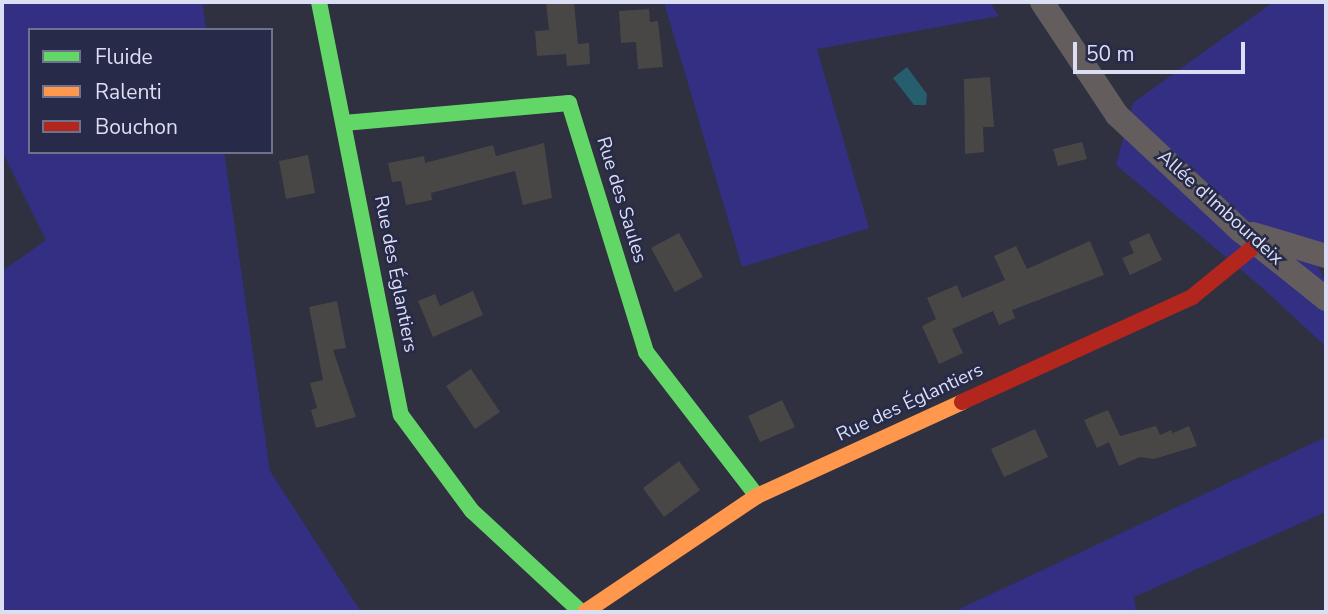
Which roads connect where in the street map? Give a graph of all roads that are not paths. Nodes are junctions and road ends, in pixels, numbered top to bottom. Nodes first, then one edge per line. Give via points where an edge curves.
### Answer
1 (319, 2) edge
2 (1042, 2) edge
3 (344, 123) junction
4 (1249, 237) junction
5 (1326, 256) edge
6 (1326, 299) edge
7 (757, 496) junction
8 (583, 612) edge

1 - 3 street, Rue des Églantiers
2 - 4 street, Allée d'Imbourdeix via 1117,115
3 - 7 street, Rue des Saules via 569,103 646,352
3 - 8 street, Rue des Églantiers via 401,415 472,511
4 - 5 street
4 - 6 street, Allée d'Imbourdeix
4 - 7 street, Rue des Églantiers via 1192,297
7 - 8 street, Rue des Églantiers

